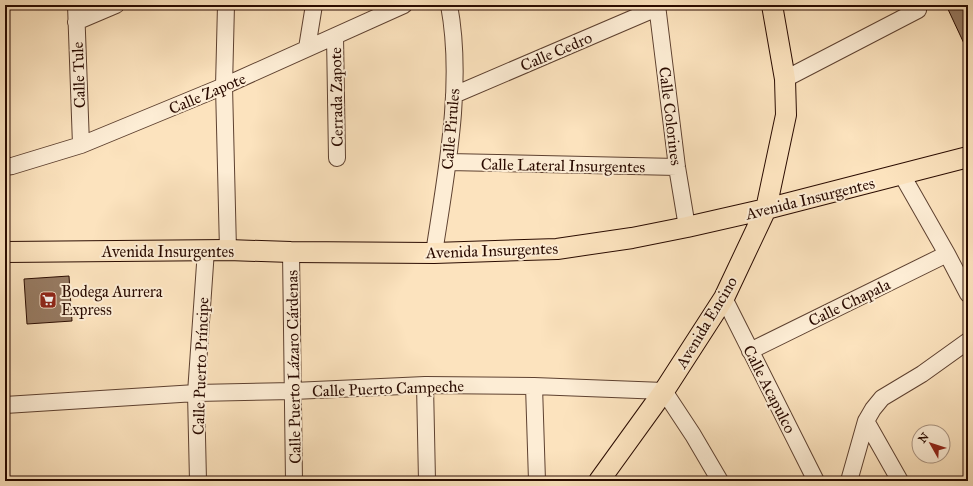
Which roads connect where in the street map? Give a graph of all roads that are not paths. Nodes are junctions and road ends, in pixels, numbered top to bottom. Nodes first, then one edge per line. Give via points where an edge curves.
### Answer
1 (76, 5) edge
2 (116, 5) edge
3 (226, 5) edge
4 (314, 5) edge
5 (404, 5) edge
6 (449, 5) edge
7 (772, 5) edge
8 (657, 6) edge
9 (918, 10) dead end
10 (76, 22) junction
11 (335, 36) junction
12 (307, 48) junction
13 (785, 79) junction
14 (224, 86) junction
15 (454, 95) junction
16 (81, 145) junction
17 (968, 157) edge
18 (337, 158) dead end
19 (448, 162) junction
20 (5, 167) edge
21 (678, 167) junction
22 (902, 174) junction
23 (766, 209) junction
24 (688, 227) junction
25 (206, 250) junction
26 (228, 250) junction
27 (5, 252) edge
28 (291, 252) junction
29 (434, 253) junction
30 (947, 254) junction
31 (968, 294) edge
32 (724, 298) junction
33 (968, 341) edge
34 (750, 351) junction
35 (426, 385) junction
36 (534, 386) junction
37 (293, 391) junction
38 (664, 391) junction
39 (196, 393) junction
40 (5, 405) edge
41 (866, 421) junction
42 (198, 481) edge
43 (294, 481) edge
44 (427, 481) edge
45 (537, 481) edge
46 (599, 481) edge
47 (720, 481) edge
48 (816, 481) edge
49 (849, 481) edge
50 (900, 481) edge

1 - 10 street, Calle Tule
2 - 10 street
3 - 14 street
4 - 12 street
5 - 11 street, Calle Zapote
6 - 15 street, Calle Pirules via 453,26
7 - 13 main road, Avenida Encino
8 - 15 street, Calle Cedro
8 - 21 street, Calle Colorines
9 - 13 street
10 - 16 street, Calle Tule
11 - 12 street, Calle Zapote
11 - 18 street, Cerrada Zapote
12 - 14 street, Calle Zapote
13 - 23 main road, Avenida Encino via 786,115
14 - 16 street, Calle Zapote
14 - 26 street
15 - 19 street, Calle Pirules
16 - 20 street, Calle Zapote
17 - 22 main road, Avenida Insurgentes
19 - 21 street, Calle Lateral Insurgentes
19 - 29 street, Calle Pirules
21 - 24 street, Calle Colorines
22 - 23 main road, Avenida Insurgentes
22 - 30 street
23 - 24 main road, Avenida Insurgentes
23 - 32 main road, Avenida Encino
24 - 29 main road, Avenida Insurgentes via 558,248
25 - 26 main road, Avenida Insurgentes
25 - 27 main road, Avenida Insurgentes
25 - 39 street, Calle Puerto Príncipe
26 - 28 main road, Avenida Insurgentes
28 - 29 main road, Avenida Insurgentes
28 - 37 street, Calle Puerto Lázaro Cárdenas
30 - 31 street
30 - 34 street, Calle Chapala
32 - 34 street, Calle Acapulco
32 - 38 main road, Avenida Encino
33 - 41 street via 922,374 882,398
34 - 48 street, Calle Acapulco
35 - 36 street, Calle Puerto Campeche
35 - 37 street, Calle Puerto Campeche
35 - 44 street
36 - 38 street, Calle Puerto Campeche
36 - 45 street
37 - 39 street, Calle Puerto Campeche
37 - 43 street, Calle Puerto Lázaro Cárdenas
38 - 46 main road, Avenida Encino
38 - 47 street
39 - 40 street, Calle Puerto Campeche
39 - 42 street, Calle Puerto Príncipe
41 - 49 street
41 - 50 street

